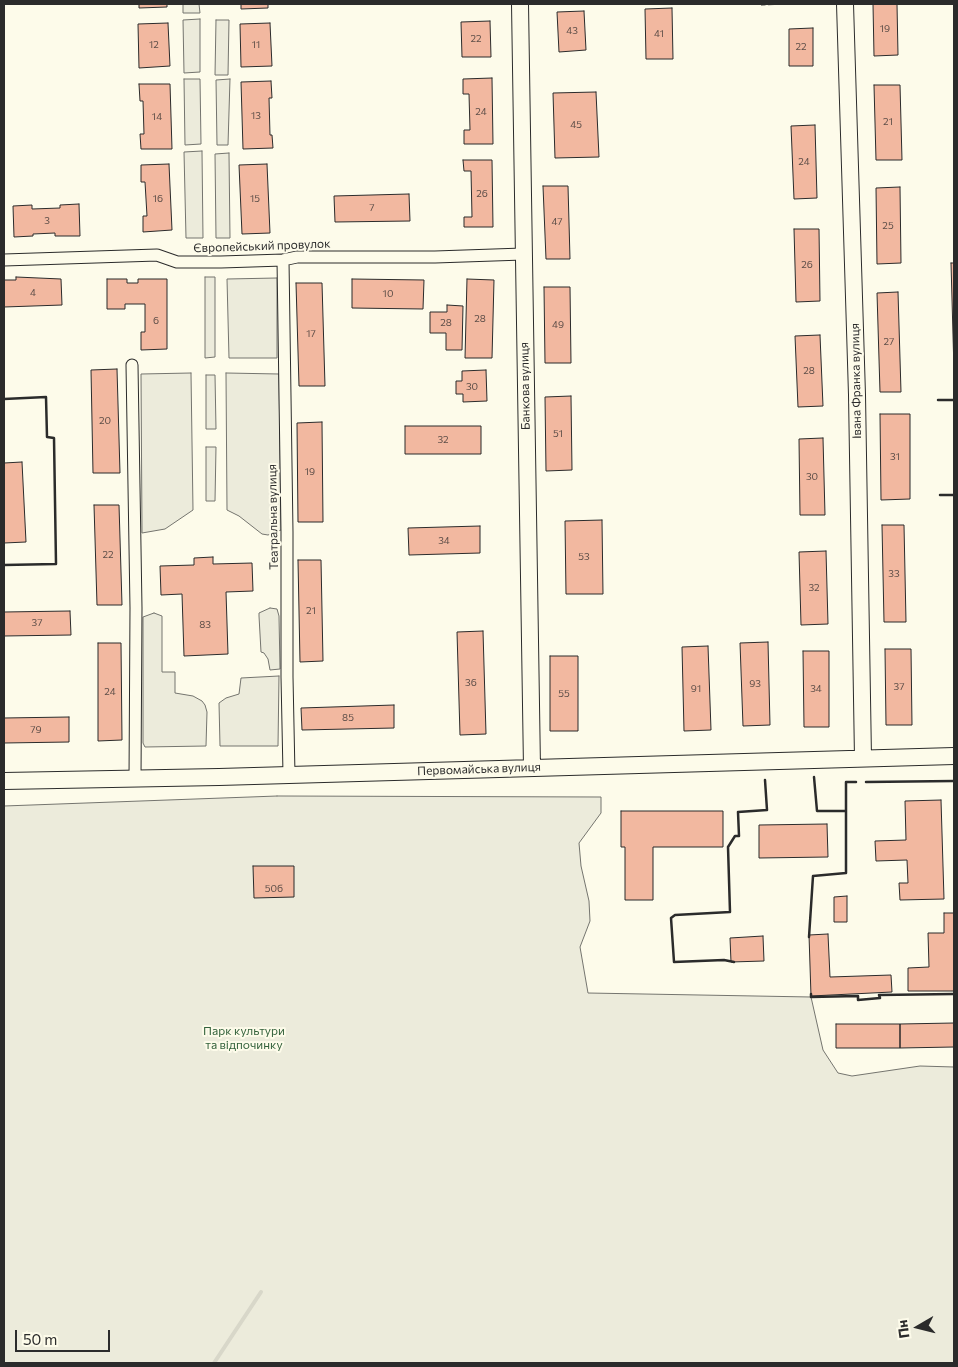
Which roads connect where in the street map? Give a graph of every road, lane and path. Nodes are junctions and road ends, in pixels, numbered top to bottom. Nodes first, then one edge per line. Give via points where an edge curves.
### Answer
1 (520, 4) edge
2 (845, 4) edge
3 (523, 254) junction
4 (4, 260) edge
5 (283, 260) junction
6 (132, 365) dead end
7 (954, 756) edge
8 (863, 758) junction
9 (532, 768) junction
10 (289, 774) junction
11 (135, 779) junction
12 (4, 781) edge

1 - 3 street, Банкова вулиця
2 - 8 street, Івана Франка вулиця via 857,395
3 - 5 street, Європейський провулок via 296,257
3 - 9 street, Банкова вулиця
4 - 5 street, Європейський провулок via 157,255 177,262
5 - 10 street, Театральна вулиця
6 - 11 street
7 - 8 street, Первомайська вулиця
8 - 9 street, Первомайська вулиця
9 - 10 street, Первомайська вулиця
10 - 11 street, Первомайська вулиця
11 - 12 street, Первомайська вулиця

